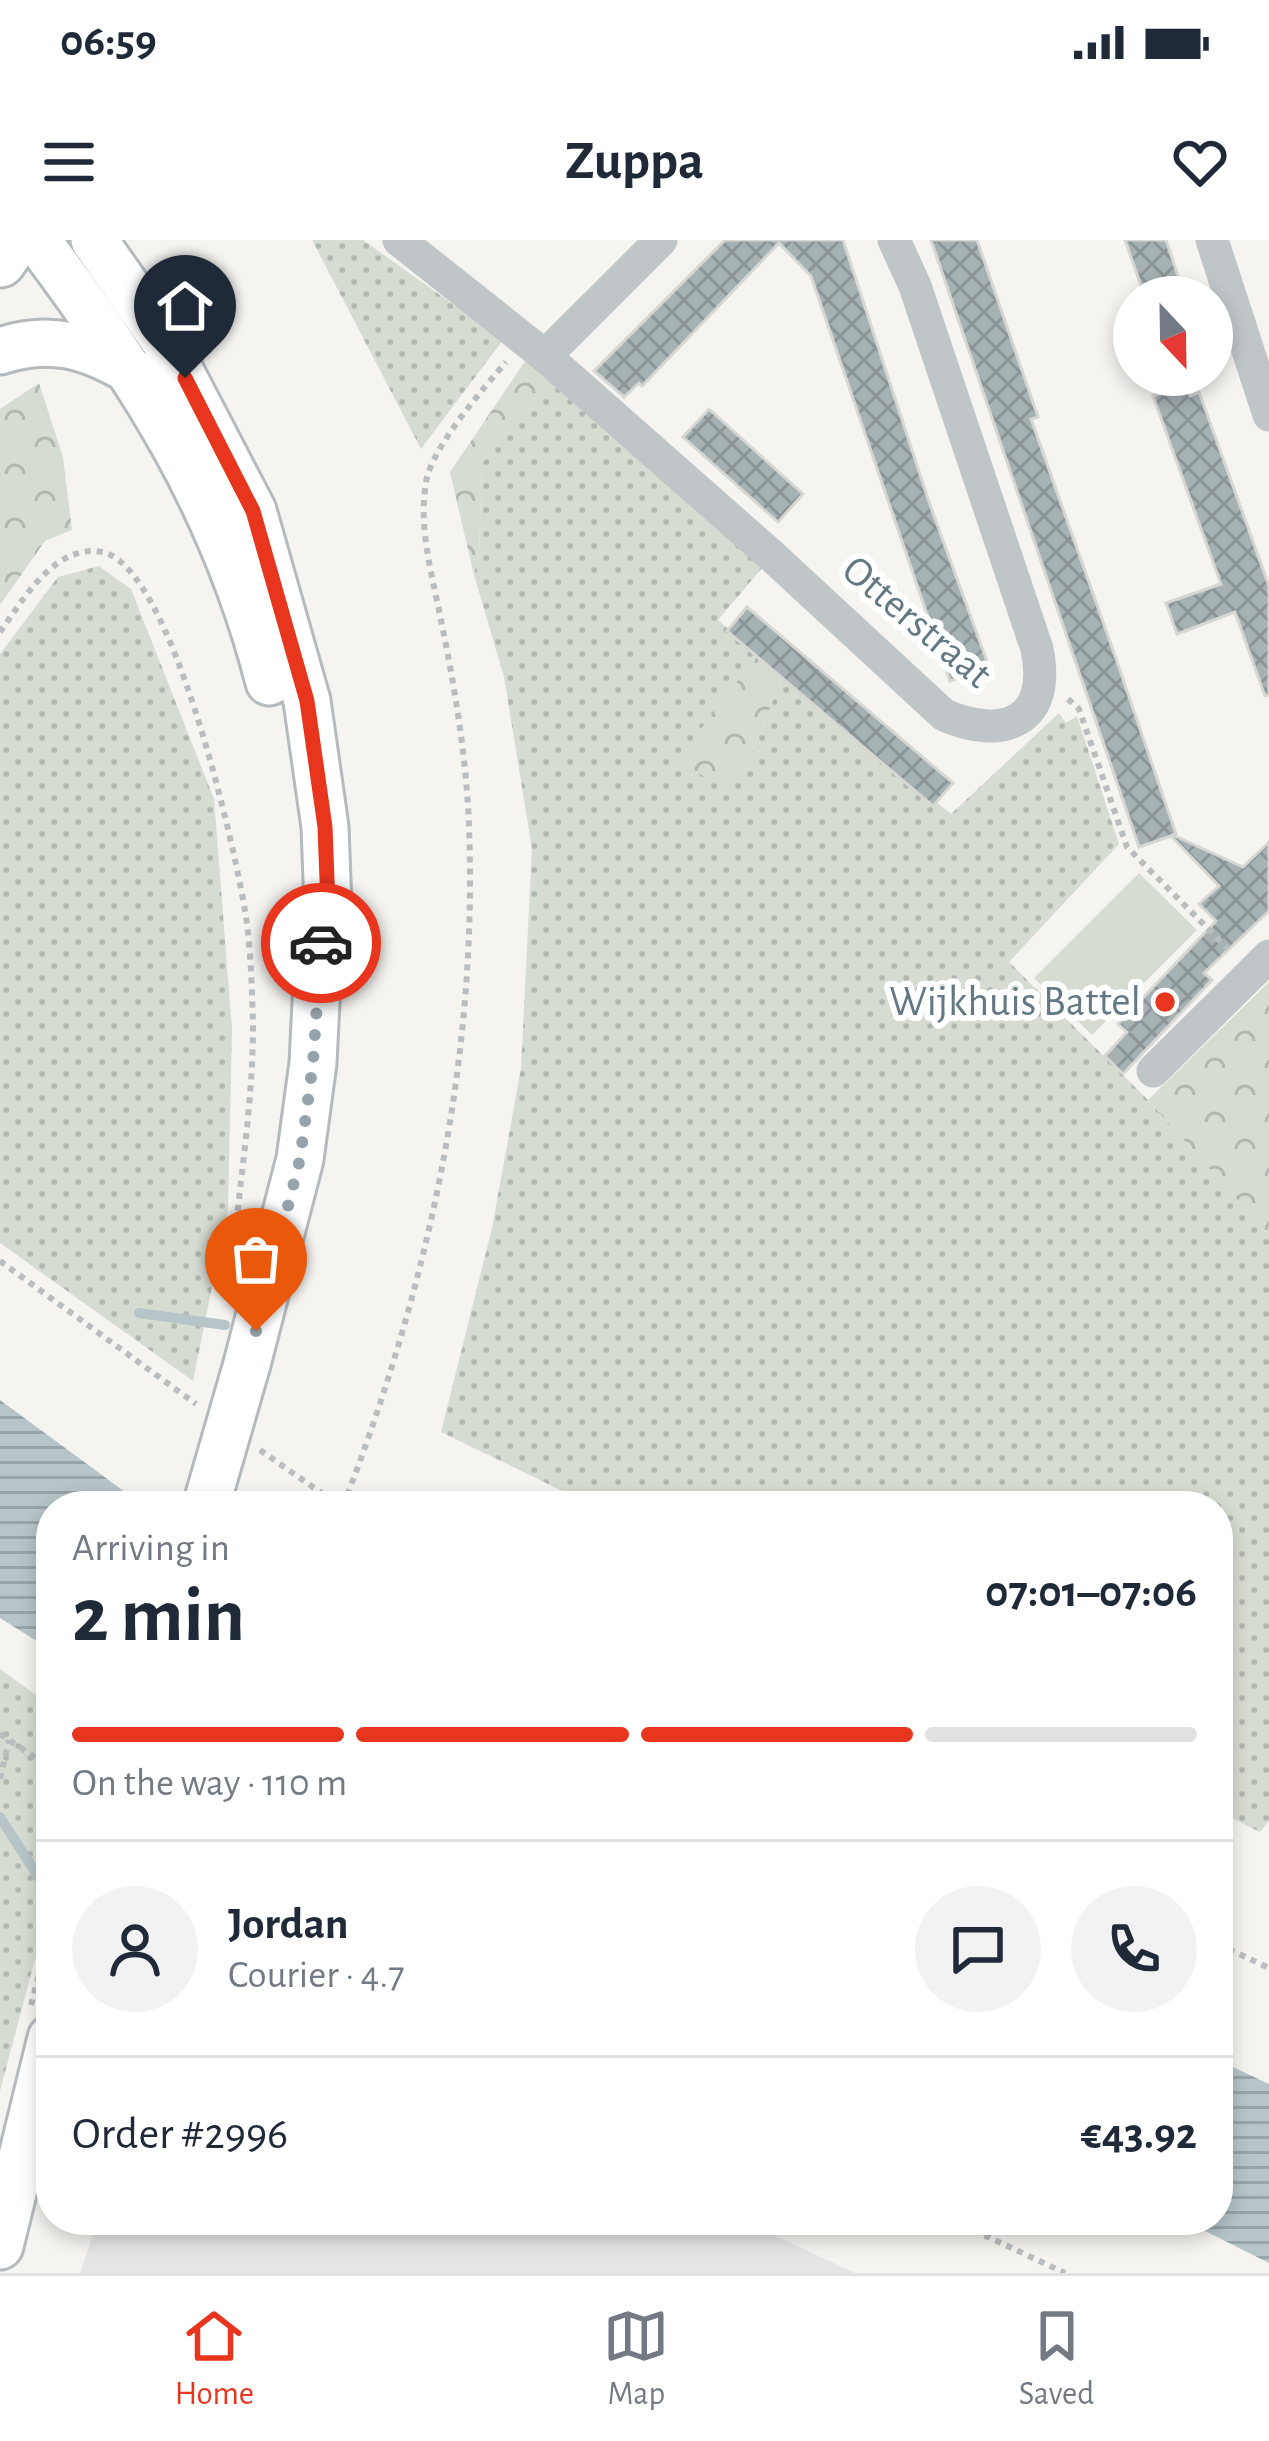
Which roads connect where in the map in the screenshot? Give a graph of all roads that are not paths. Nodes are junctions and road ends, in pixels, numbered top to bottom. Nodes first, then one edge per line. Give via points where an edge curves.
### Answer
1 (14, 240) edge
2 (37, 240) edge
3 (399, 240) edge
4 (661, 240) edge
5 (894, 240) edge
6 (1212, 240) edge
7 (104, 248) edge
8 (0, 261) edge
9 (536, 347) junction
10 (0, 351) edge
11 (134, 373) junction
12 (1269, 415) edge
13 (318, 962) junction
14 (1260, 964) edge
15 (1153, 1072) dead end
16 (210, 1491) edge
17 (36, 2099) edge
18 (0, 2246) edge

1 - 8 main road
2 - 11 street
3 - 9 street, Otterstraat
4 - 9 street
5 - 9 street, Otterstraat via 1037,649 1043,677 1036,700 1004,725 976,729 944,715
6 - 12 street
7 - 13 street via 227,454 270,562 307,701 325,827 328,906
10 - 11 street via 79,345
11 - 13 street via 214,519 256,628 292,781
13 - 16 street, bridge via 300,1159
14 - 15 street
17 - 18 street

